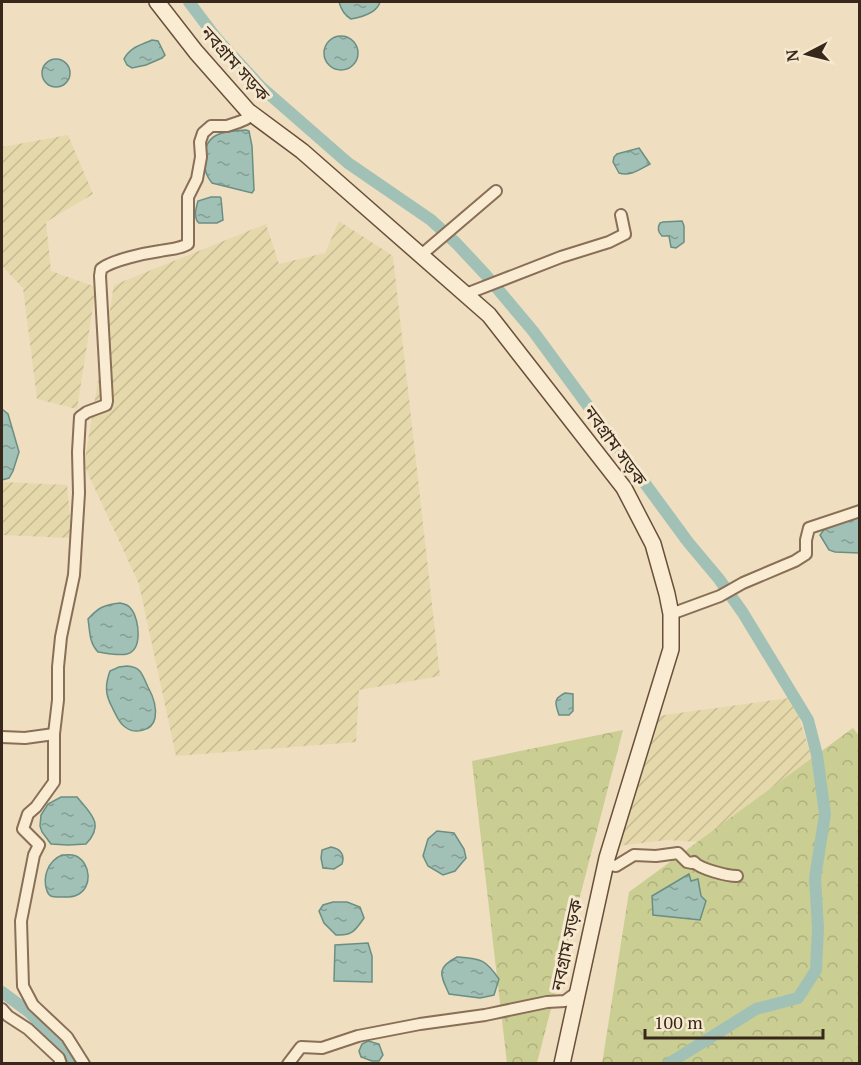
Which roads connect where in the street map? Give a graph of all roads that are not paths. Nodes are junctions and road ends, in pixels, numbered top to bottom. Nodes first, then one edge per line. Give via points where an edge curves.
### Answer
1 (157, 2) edge
2 (252, 113) junction
3 (495, 191) dead end
4 (621, 215) dead end
5 (421, 255) junction
6 (466, 294) junction
7 (860, 511) edge
8 (671, 614) junction
9 (54, 734) junction
10 (2, 737) edge
11 (605, 864) junction
12 (737, 876) dead end
13 (577, 992) junction
14 (2, 1009) edge
15 (61, 1064) edge
16 (84, 1064) edge
17 (288, 1064) edge
18 (561, 1064) edge

1 - 2 main road, নবগ্রাম সড়ক
2 - 5 main road, নবগ্রাম সড়ক via 302,151
2 - 9 street via 239,122 211,126 203,133 197,179 188,197 188,244 110,263 101,269 107,401 80,417 78,528 74,575 61,638
3 - 5 street
4 - 6 street via 625,234
5 - 6 main road, নবগ্রাম সড়ক
6 - 8 main road, নবগ্রাম সড়ক via 489,315 624,488 653,544
7 - 8 street via 809,528 806,554 795,561
8 - 11 main road, নবগ্রাম সড়ক via 670,649
9 - 10 street
9 - 16 street via 54,782 28,814 23,829 39,845 21,921 23,986 33,1005 67,1037
11 - 12 street via 616,866 634,855 678,853 687,862
11 - 13 main road, নবগ্রাম সড়ক
13 - 17 street via 565,1001 420,1024 358,1036 322,1048 301,1047
13 - 18 main road, নবগ্রাম সড়ক
14 - 15 street via 28,1029

